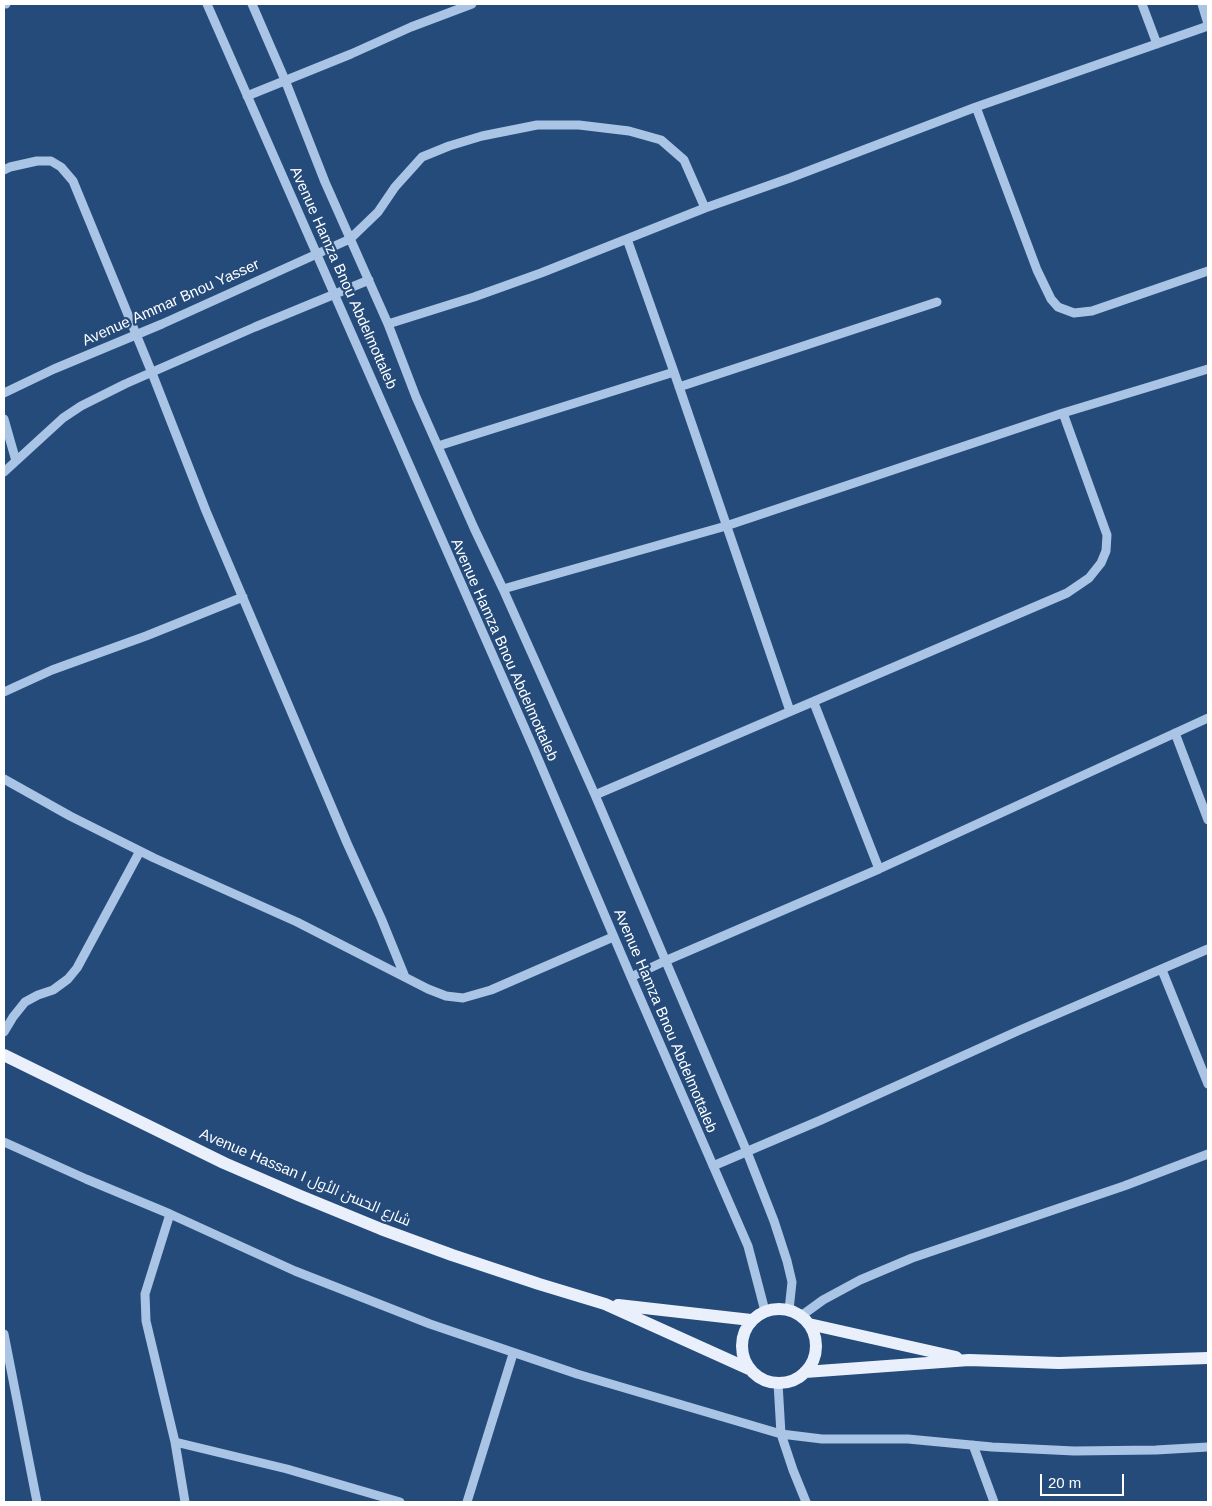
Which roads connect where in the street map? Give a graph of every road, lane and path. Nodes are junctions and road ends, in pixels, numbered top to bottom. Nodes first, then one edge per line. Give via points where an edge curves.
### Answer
1 (207, 4) edge
2 (252, 4) edge
3 (472, 4) edge
4 (1142, 4) edge
5 (1202, 4) edge
6 (1208, 25) edge
7 (1157, 44) junction
8 (285, 80) junction
9 (247, 96) junction
10 (976, 107) junction
11 (4, 170) edge
12 (705, 208) junction
13 (350, 239) junction
14 (627, 239) junction
15 (318, 254) junction
16 (1208, 271) edge
17 (369, 280) junction
18 (335, 294) junction
19 (937, 302) dead end
20 (388, 324) junction
21 (136, 335) junction
22 (1208, 369) edge
23 (674, 372) junction
24 (152, 373) junction
25 (679, 387) junction
26 (4, 393) edge
27 (1063, 413) junction
28 (4, 419) edge
29 (438, 446) junction
30 (16, 461) junction
31 (4, 472) edge
32 (726, 526) junction
33 (503, 589) junction
34 (243, 597) junction
35 (4, 692) edge
36 (814, 702) junction
37 (790, 711) junction
38 (1208, 718) edge
39 (1175, 733) junction
40 (4, 778) edge
41 (595, 796) junction
42 (1208, 820) edge
43 (140, 851) junction
44 (879, 869) junction
45 (613, 937) junction
46 (1208, 949) edge
47 (665, 961) junction
48 (1162, 970) junction
49 (405, 977) junction
50 (630, 977) junction
51 (4, 1032) edge
52 (4, 1055) edge
53 (1208, 1084) edge
54 (4, 1142) edge
55 (746, 1152) junction
56 (1208, 1154) edge
57 (713, 1166) junction
58 (170, 1214) junction
59 (605, 1304) junction
60 (789, 1310) junction
61 (765, 1311) junction
62 (751, 1320) junction
63 (805, 1320) junction
64 (4, 1334) edge
65 (513, 1354) junction
66 (1208, 1358) edge
67 (969, 1360) junction
68 (749, 1370) junction
69 (804, 1372) junction
70 (778, 1383) junction
71 (781, 1434) junction
72 (175, 1442) junction
73 (973, 1445) junction
74 (1208, 1447) edge
75 (37, 1502) edge
76 (185, 1502) edge
77 (400, 1502) edge
78 (467, 1502) edge
79 (806, 1502) edge
80 (994, 1502) edge

1 - 9 street, Avenue Hamza Bnou Abdelmottaleb
2 - 8 street
3 - 8 street
4 - 7 street
5 - 6 street
6 - 7 street
7 - 10 street
8 - 9 street
8 - 13 street
9 - 15 street, Avenue Hamza Bnou Abdelmottaleb
10 - 12 street
10 - 16 street via 1037,270 1058,307 1074,313 1092,311
11 - 21 street via 51,161 73,181
12 - 13 street, Avenue Ammar Bnou Yasser via 684,160 661,140 629,131 579,125 537,125 482,136 422,158 395,187 378,212
12 - 14 street
13 - 15 street, Avenue Ammar Bnou Yasser
13 - 17 street
14 - 20 street via 474,298
14 - 23 street
15 - 18 street, Avenue Hamza Bnou Abdelmottaleb
15 - 21 street, Avenue Ammar Bnou Yasser
17 - 18 street
17 - 20 street
18 - 24 street
18 - 45 street, Avenue Hamza Bnou Abdelmottaleb
19 - 25 street
20 - 29 street
21 - 24 street
21 - 26 street, Avenue Ammar Bnou Yasser
22 - 27 street
23 - 25 street
23 - 29 street
24 - 30 street via 81,406
24 - 34 street
25 - 32 street
27 - 32 street
27 - 36 street via 1107,535 1101,563 1089,578 1067,593
28 - 30 street
29 - 33 street
30 - 31 street
32 - 33 street
32 - 37 street
33 - 41 street
34 - 35 street via 52,670
34 - 49 street
36 - 37 street
36 - 44 street
37 - 41 street
38 - 39 street
39 - 42 street
39 - 44 street
40 - 43 street
41 - 47 street
43 - 49 street via 297,922
43 - 51 street via 77,968 53,990 25,1002
44 - 47 street
45 - 49 street via 491,990 463,998 446,996
45 - 50 street, Avenue Hamza Bnou Abdelmottaleb
46 - 48 street
47 - 50 street
47 - 55 street
48 - 53 street
48 - 55 street
50 - 57 street, Avenue Hamza Bnou Abdelmottaleb
52 - 59 main road, Avenue Hassan I شارع الحسن الأول via 224,1163 307,1199 452,1255
54 - 58 street
55 - 57 street
55 - 60 street via 787,1261 792,1282
56 - 63 street via 912,1258 823,1300
57 - 61 street, Avenue Hamza Bnou Abdelmottaleb via 748,1246
58 - 65 street via 344,1291
58 - 72 street via 146,1294 146,1321
59 - 62 main road, Avenue Hassan I شارع الحسن الأول
59 - 68 main road, Avenue Hassan I شارع الحسن الأول
60 - 61 main road
60 - 63 main road
61 - 62 main road
62 - 68 main road via 741,1345
63 - 67 main road
63 - 69 main road via 815,1336 816,1349
64 - 75 street
65 - 71 street
65 - 78 street
66 - 67 main road via 1059,1363
67 - 69 main road
68 - 70 main road via 762,1380
69 - 70 main road via 792,1381
70 - 71 street
71 - 73 street via 822,1439 908,1439
71 - 79 street
72 - 76 street
72 - 77 street via 287,1469
73 - 74 street via 1074,1450
73 - 80 street

